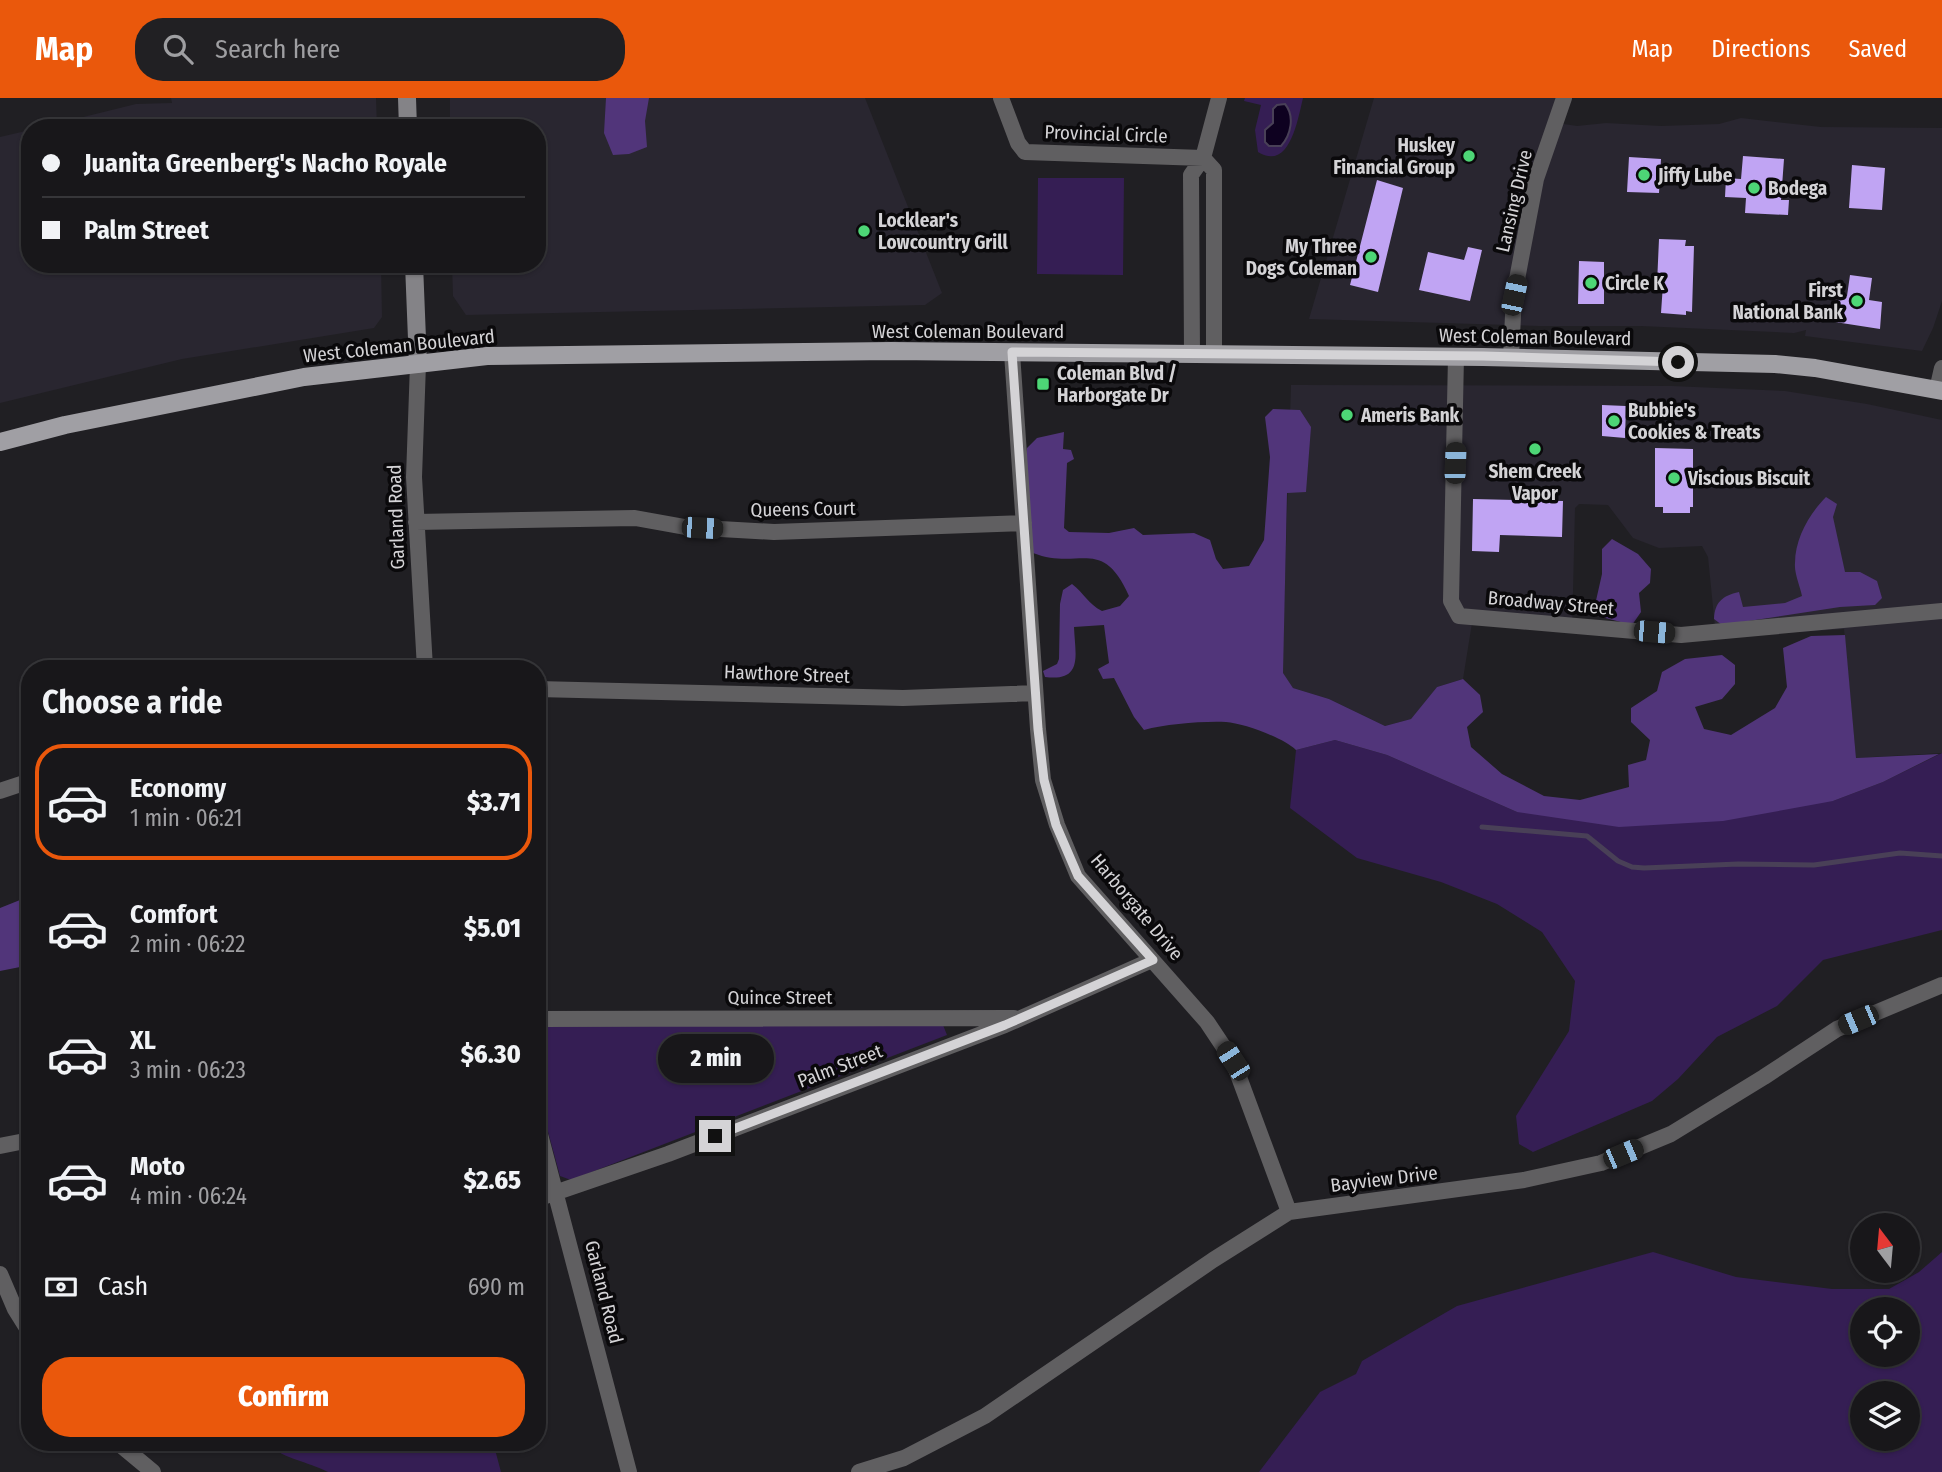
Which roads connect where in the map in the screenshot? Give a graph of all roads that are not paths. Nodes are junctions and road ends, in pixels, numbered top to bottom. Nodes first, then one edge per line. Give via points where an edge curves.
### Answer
1 (407, 98) edge
2 (1002, 98) edge
3 (1219, 98) edge
4 (1564, 98) edge
5 (408, 119) edge
6 (1203, 158) junction
7 (414, 273) edge
8 (1012, 352) junction
9 (1192, 354) junction
10 (1214, 354) junction
11 (1456, 356) junction
12 (1511, 357) junction
13 (418, 364) junction
14 (1942, 368) edge
15 (1940, 390) edge
16 (0, 442) edge
17 (416, 522) junction
18 (1024, 523) junction
19 (1942, 611) edge
20 (425, 660) edge
21 (546, 689) edge
22 (1035, 693) junction
23 (21, 784) edge
24 (0, 791) edge
25 (1153, 960) junction
26 (1942, 985) edge
27 (546, 1018) edge
28 (1022, 1018) junction
29 (21, 1142) edge
30 (0, 1146) edge
31 (546, 1155) edge
32 (557, 1194) junction
33 (546, 1197) edge
34 (1289, 1212) junction
35 (0, 1274) edge
36 (21, 1318) edge
37 (128, 1451) edge
38 (153, 1472) edge
39 (629, 1472) edge
40 (859, 1472) edge

1 - 5 street
2 - 6 street, Provincial Circle via 1018,143 1026,152
3 - 6 street
4 - 12 street, Lansing Drive via 1536,179 1514,295
6 - 9 street via 1191,175
6 - 10 street via 1214,170
7 - 13 street
8 - 9 main road, West Coleman Boulevard
8 - 13 main road, West Coleman Boulevard via 487,356
8 - 18 street, Harborgate Drive
9 - 10 main road, West Coleman Boulevard
10 - 11 main road, West Coleman Boulevard
11 - 12 main road, West Coleman Boulevard
11 - 19 street, Broadway Street via 1451,601 1460,616 1681,635
12 - 15 main road, West Coleman Boulevard via 1775,364
13 - 16 main road, West Coleman Boulevard via 304,377
13 - 17 street, Garland Road
14 - 15 street
17 - 18 street, Queens Court via 635,518 685,527 774,532
17 - 20 street, Garland Road
18 - 22 street, Harborgate Drive
21 - 22 street, Hawthore Street via 903,698
22 - 25 street, Harborgate Drive via 1044,780 1056,825 1078,876
23 - 24 street
25 - 28 street, Palm Street
25 - 34 street, Harborgate Drive via 1207,1021 1233,1061
26 - 34 street, Bayview Drive via 1837,1029 1671,1134 1601,1163 1524,1180
27 - 28 street, Quince Street
28 - 32 street, Palm Street
29 - 30 street
31 - 32 street, Garland Road
32 - 33 street, Palm Street
32 - 39 street, Garland Road
34 - 40 street, Bayview Drive via 985,1416 904,1458
35 - 36 street
37 - 38 street

